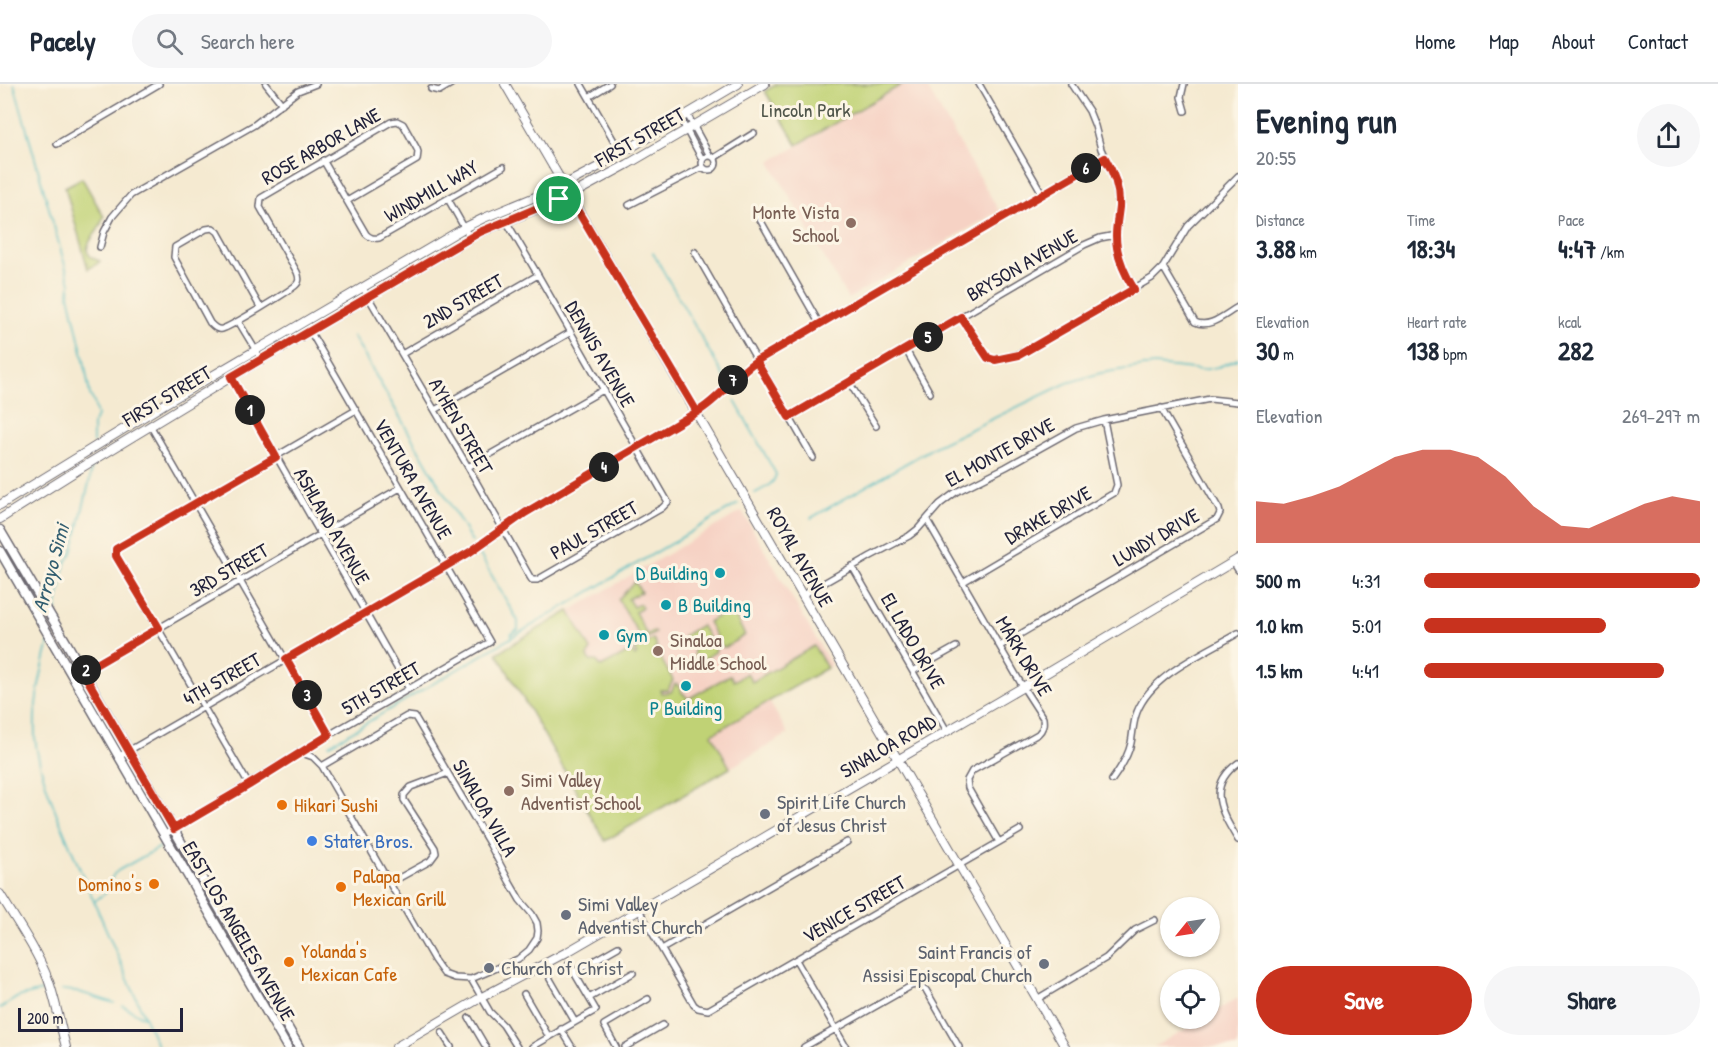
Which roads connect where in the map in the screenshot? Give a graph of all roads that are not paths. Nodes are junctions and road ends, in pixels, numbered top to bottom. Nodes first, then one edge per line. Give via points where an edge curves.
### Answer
1 (159, 84) edge
2 (266, 84) edge
3 (316, 84) edge
4 (451, 84) edge
5 (505, 84) edge
6 (581, 84) edge
7 (610, 84) edge
8 (738, 84) edge
9 (765, 84) edge
10 (979, 84) edge
11 (1184, 84) edge
12 (1073, 85) edge
13 (431, 89) dead end
14 (589, 97) junction
15 (282, 104) junction
16 (1185, 111) dead end
17 (683, 116) junction
18 (690, 128) junction
19 (754, 133) dead end
20 (57, 144) dead end
21 (621, 153) junction
22 (712, 157) junction
23 (1105, 158) junction
24 (702, 159) junction
25 (324, 160) junction
26 (503, 167) dead end
27 (703, 167) junction
28 (1238, 176) edge
29 (564, 185) junction
30 (1042, 193) junction
31 (569, 196) junction
32 (448, 199) junction
33 (347, 201) junction
34 (629, 205) dead end
35 (758, 216) dead end
36 (506, 221) junction
37 (464, 228) junction
38 (1116, 235) junction
39 (470, 238) junction
40 (100, 247) dead end
41 (695, 252) dead end
42 (1163, 267) junction
43 (538, 275) junction
44 (363, 288) junction
45 (1134, 289) junction
46 (369, 296) junction
47 (260, 307) junction
48 (1238, 307) edge
49 (961, 317) junction
50 (238, 321) junction
51 (819, 323) junction
52 (310, 331) junction
53 (571, 332) junction
54 (906, 350) junction
55 (255, 351) junction
56 (402, 354) junction
57 (261, 359) junction
58 (756, 361) junction
59 (231, 377) junction
60 (849, 382) junction
61 (603, 390) junction
62 (930, 393) dead end
63 (1238, 402) edge
64 (1161, 408) junction
65 (356, 410) junction
66 (435, 410) junction
67 (697, 412) junction
68 (789, 417) junction
69 (1104, 420) junction
70 (150, 425) junction
71 (876, 426) dead end
72 (637, 448) junction
73 (276, 457) junction
74 (813, 458) dead end
75 (468, 466) junction
76 (400, 488) junction
77 (668, 502) joint
78 (195, 504) junction
79 (0, 505) edge
80 (0, 519) edge
81 (927, 520) junction
82 (503, 529) junction
83 (0, 530) edge
84 (320, 535) junction
85 (0, 551) edge
86 (1235, 561) edge
87 (852, 566) junction
88 (446, 567) junction
89 (1238, 570) edge
90 (532, 580) joint
91 (240, 581) junction
92 (963, 582) junction
93 (803, 595) junction
94 (365, 613) junction
95 (159, 628) junction
96 (1238, 633) edge
97 (490, 642) joint
98 (956, 646) dead end
99 (1000, 646) junction
100 (286, 659) junction
101 (913, 671) junction
102 (83, 672) junction
103 (73, 678) junction
104 (1023, 687) junction
105 (409, 689) junction
106 (204, 706) junction
107 (947, 730) junction
108 (329, 735) junction
109 (129, 751) junction
110 (302, 753) junction
111 (118, 757) junction
112 (898, 760) junction
113 (1238, 763) edge
114 (322, 766) junction
115 (448, 773) junction
116 (1112, 780) dead end
117 (249, 785) junction
118 (174, 829) junction
119 (1020, 830) dead end
120 (164, 835) junction
121 (1238, 840) edge
122 (847, 842) dead end
123 (999, 842) junction
124 (960, 865) junction
125 (390, 883) junction
126 (0, 895) edge
127 (639, 910) junction
128 (1155, 920) dead end
129 (618, 947) dead end
130 (662, 949) junction
131 (795, 960) junction
132 (569, 964) dead end
133 (574, 972) junction
134 (633, 973) dead end
135 (471, 979) junction
136 (550, 979) dead end
137 (524, 994) dead end
138 (481, 996) junction
139 (589, 999) junction
140 (648, 999) dead end
141 (1037, 999) junction
142 (469, 1018) dead end
143 (575, 1022) junction
144 (663, 1025) dead end
145 (561, 1029) junction
146 (835, 1029) junction
147 (442, 1033) dead end
148 (549, 1037) junction
149 (66, 1047) edge
150 (287, 1047) edge
151 (299, 1047) edge
152 (396, 1047) edge
153 (451, 1047) edge
154 (486, 1047) edge
155 (517, 1047) edge
156 (532, 1047) edge
157 (572, 1047) edge
158 (616, 1047) edge
159 (626, 1047) edge
160 (804, 1047) edge
161 (846, 1047) edge
162 (959, 1047) edge
163 (1065, 1047) edge

1 - 20 street
2 - 15 street
3 - 15 street via 298,91
4 - 13 street via 439,91
5 - 29 main road, ROYAL AVENUE
6 - 14 street
7 - 14 street
8 - 17 main road, FIRST STREET
9 - 18 main road, FIRST STREET
10 - 30 street
11 - 16 street via 1181,97
12 - 23 street via 1089,111
14 - 21 street
15 - 40 street via 254,125 131,195 112,217
17 - 18 street
17 - 21 main road, FIRST STREET
18 - 22 street
18 - 24 street
18 - 31 main road, FIRST STREET
19 - 22 street
21 - 29 main road, FIRST STREET
22 - 24 street
22 - 27 street via 716,165 707,170
23 - 30 street, 4TH STREET
23 - 38 street via 1118,192
24 - 27 street
25 - 33 street
25 - 33 street, ROSE ARBOR LANE via 391,122 403,124 417,149 415,162
25 - 47 street, ROSE ARBOR LANE via 261,199 260,207 297,272 298,282
26 - 32 street, WINDMILL WAY
27 - 34 street
28 - 42 street via 1188,226
29 - 31 main road, ROYAL AVENUE
29 - 37 main road, FIRST STREET
30 - 51 street, 4TH STREET
31 - 36 main road, FIRST STREET
31 - 67 main road, ROYAL AVENUE
32 - 33 street, WINDMILL WAY via 374,239 366,234
32 - 37 street
35 - 51 street
36 - 39 main road, FIRST STREET
36 - 43 street, DENNIS AVENUE
37 - 39 street
37 - 44 main road, FIRST STREET
38 - 45 street via 1121,264
38 - 49 street, BRYSON AVENUE via 1084,245
39 - 46 main road, FIRST STREET
41 - 58 street
42 - 45 street
42 - 48 street via 1195,322 1210,323
43 - 53 street, DENNIS AVENUE
43 - 56 street, 2ND STREET
44 - 46 street, AYHEN STREET
44 - 55 main road, FIRST STREET
45 - 49 street via 1030,349 995,360 988,358
46 - 52 main road, FIRST STREET
46 - 56 street, AYHEN STREET
47 - 50 street
47 - 50 street via 213,228 177,245 174,257 210,323 215,328 224,328
49 - 54 street, BRYSON AVENUE
50 - 55 street
51 - 58 street, 4TH STREET
52 - 57 main road, FIRST STREET
52 - 65 street, VENTURA AVENUE
53 - 61 street, DENNIS AVENUE
53 - 66 street
54 - 60 street, BRYSON AVENUE
54 - 62 street
55 - 57 street
55 - 79 main road, FIRST STREET
56 - 66 street, AYHEN STREET
57 - 59 main road, FIRST STREET
58 - 67 street, 4TH STREET
58 - 68 street
59 - 70 main road, FIRST STREET
59 - 73 street, ASHLAND AVENUE
60 - 68 street, BRYSON AVENUE
60 - 71 street
61 - 72 street, DENNIS AVENUE
61 - 75 street
63 - 64 street, EL MONTE DRIVE via 1210,399
64 - 69 street, EL MONTE DRIVE
64 - 99 street, LUNDY DRIVE via 1220,516
65 - 73 street
65 - 76 street, VENTURA AVENUE
66 - 75 street, AYHEN STREET
67 - 72 street, 4TH STREET
67 - 93 main road, ROYAL AVENUE
68 - 74 street
69 - 81 street, EL MONTE DRIVE via 1076,428 956,492
69 - 92 street, DRAKE DRIVE via 1117,485 1114,493
70 - 78 street
70 - 80 main road, FIRST STREET
72 - 77 street, DENNIS AVENUE
72 - 82 street, 4TH STREET
73 - 78 street
73 - 84 street, ASHLAND AVENUE
75 - 82 street, AYHEN STREET
76 - 84 street, 3RD STREET
76 - 88 street, VENTURA AVENUE
77 - 90 street, PAUL STREET
78 - 91 street
78 - 95 street via 115,551
81 - 87 street, EL MONTE DRIVE via 909,536
81 - 92 street, MARK DRIVE
82 - 88 street, 4TH STREET
82 - 90 street, AYHEN STREET
83 - 102 main road, EAST LOS ANGELES AVENUE
84 - 91 street, 3RD STREET
84 - 94 street, ASHLAND AVENUE
85 - 103 main road, EAST LOS ANGELES AVENUE
86 - 89 street
86 - 104 main road, SINALOA ROAD
87 - 93 street, EL MONTE DRIVE
87 - 101 street, EL LADO DRIVE
88 - 94 street, 4TH STREET
88 - 97 street, VENTURA AVENUE
91 - 95 street, 3RD STREET
91 - 100 street
92 - 99 street, MARK DRIVE
93 - 112 main road, ROYAL AVENUE
94 - 100 street, 4TH STREET
94 - 105 street, ASHLAND AVENUE
95 - 102 street, 3RD STREET
95 - 106 street
96 - 116 street via 1152,687 1137,712 1126,758
97 - 105 street, 5TH STREET
98 - 101 street
99 - 104 street, MARK DRIVE
100 - 106 street, 4TH STREET
100 - 108 street
101 - 107 street, EL LADO DRIVE
102 - 103 street, 3RD STREET
102 - 109 main road, EAST LOS ANGELES AVENUE
103 - 111 main road, EAST LOS ANGELES AVENUE
104 - 107 main road, SINALOA ROAD
104 - 123 street, MARK DRIVE via 1043,718 1042,730 972,771 967,780
105 - 108 street, 5TH STREET
106 - 109 street, 4TH STREET
106 - 117 street
107 - 112 main road, SINALOA ROAD
108 - 110 street, 5TH STREET
109 - 111 street, 4TH STREET
109 - 118 main road, EAST LOS ANGELES AVENUE
110 - 114 street
110 - 117 street, 5TH STREET
111 - 120 main road, EAST LOS ANGELES AVENUE
112 - 124 main road, ROYAL AVENUE
112 - 127 main road, SINALOA ROAD
113 - 121 street via 1225,775 1219,792 1221,808
114 - 115 street, SINALOA VILLA via 412,716
114 - 125 street
115 - 125 street via 411,787 404,795 436,853 430,861
115 - 135 street, SINALOA VILLA via 508,881 532,914 538,931 530,950 518,959
117 - 118 street, 5TH STREET
118 - 120 street, 5TH STREET
118 - 151 main road, EAST LOS ANGELES AVENUE
119 - 123 street, VENICE STREET
120 - 150 main road, EAST LOS ANGELES AVENUE
122 - 130 street
123 - 124 street, VENICE STREET
124 - 131 street, VENICE STREET
124 - 141 main road, ROYAL AVENUE
125 - 135 street via 444,974
126 - 149 main road via 45,972
127 - 130 street
127 - 138 main road, SINALOA ROAD
128 - 141 street via 1135,930 1106,958
129 - 133 street
130 - 131 street, VENICE STREET via 694,1005 702,1010 712,1009
131 - 146 street
132 - 133 street
133 - 139 street
134 - 139 street
135 - 138 street
136 - 143 street
137 - 148 street
138 - 152 main road, SINALOA ROAD
138 - 155 street
139 - 143 street via 596,1010
140 - 158 street via 604,1025
141 - 163 main road, ROYAL AVENUE
142 - 154 street
143 - 145 street
144 - 159 street
145 - 148 street
145 - 157 street
146 - 160 street
146 - 161 street
146 - 162 street via 910,986 920,986
147 - 153 street
148 - 156 street

